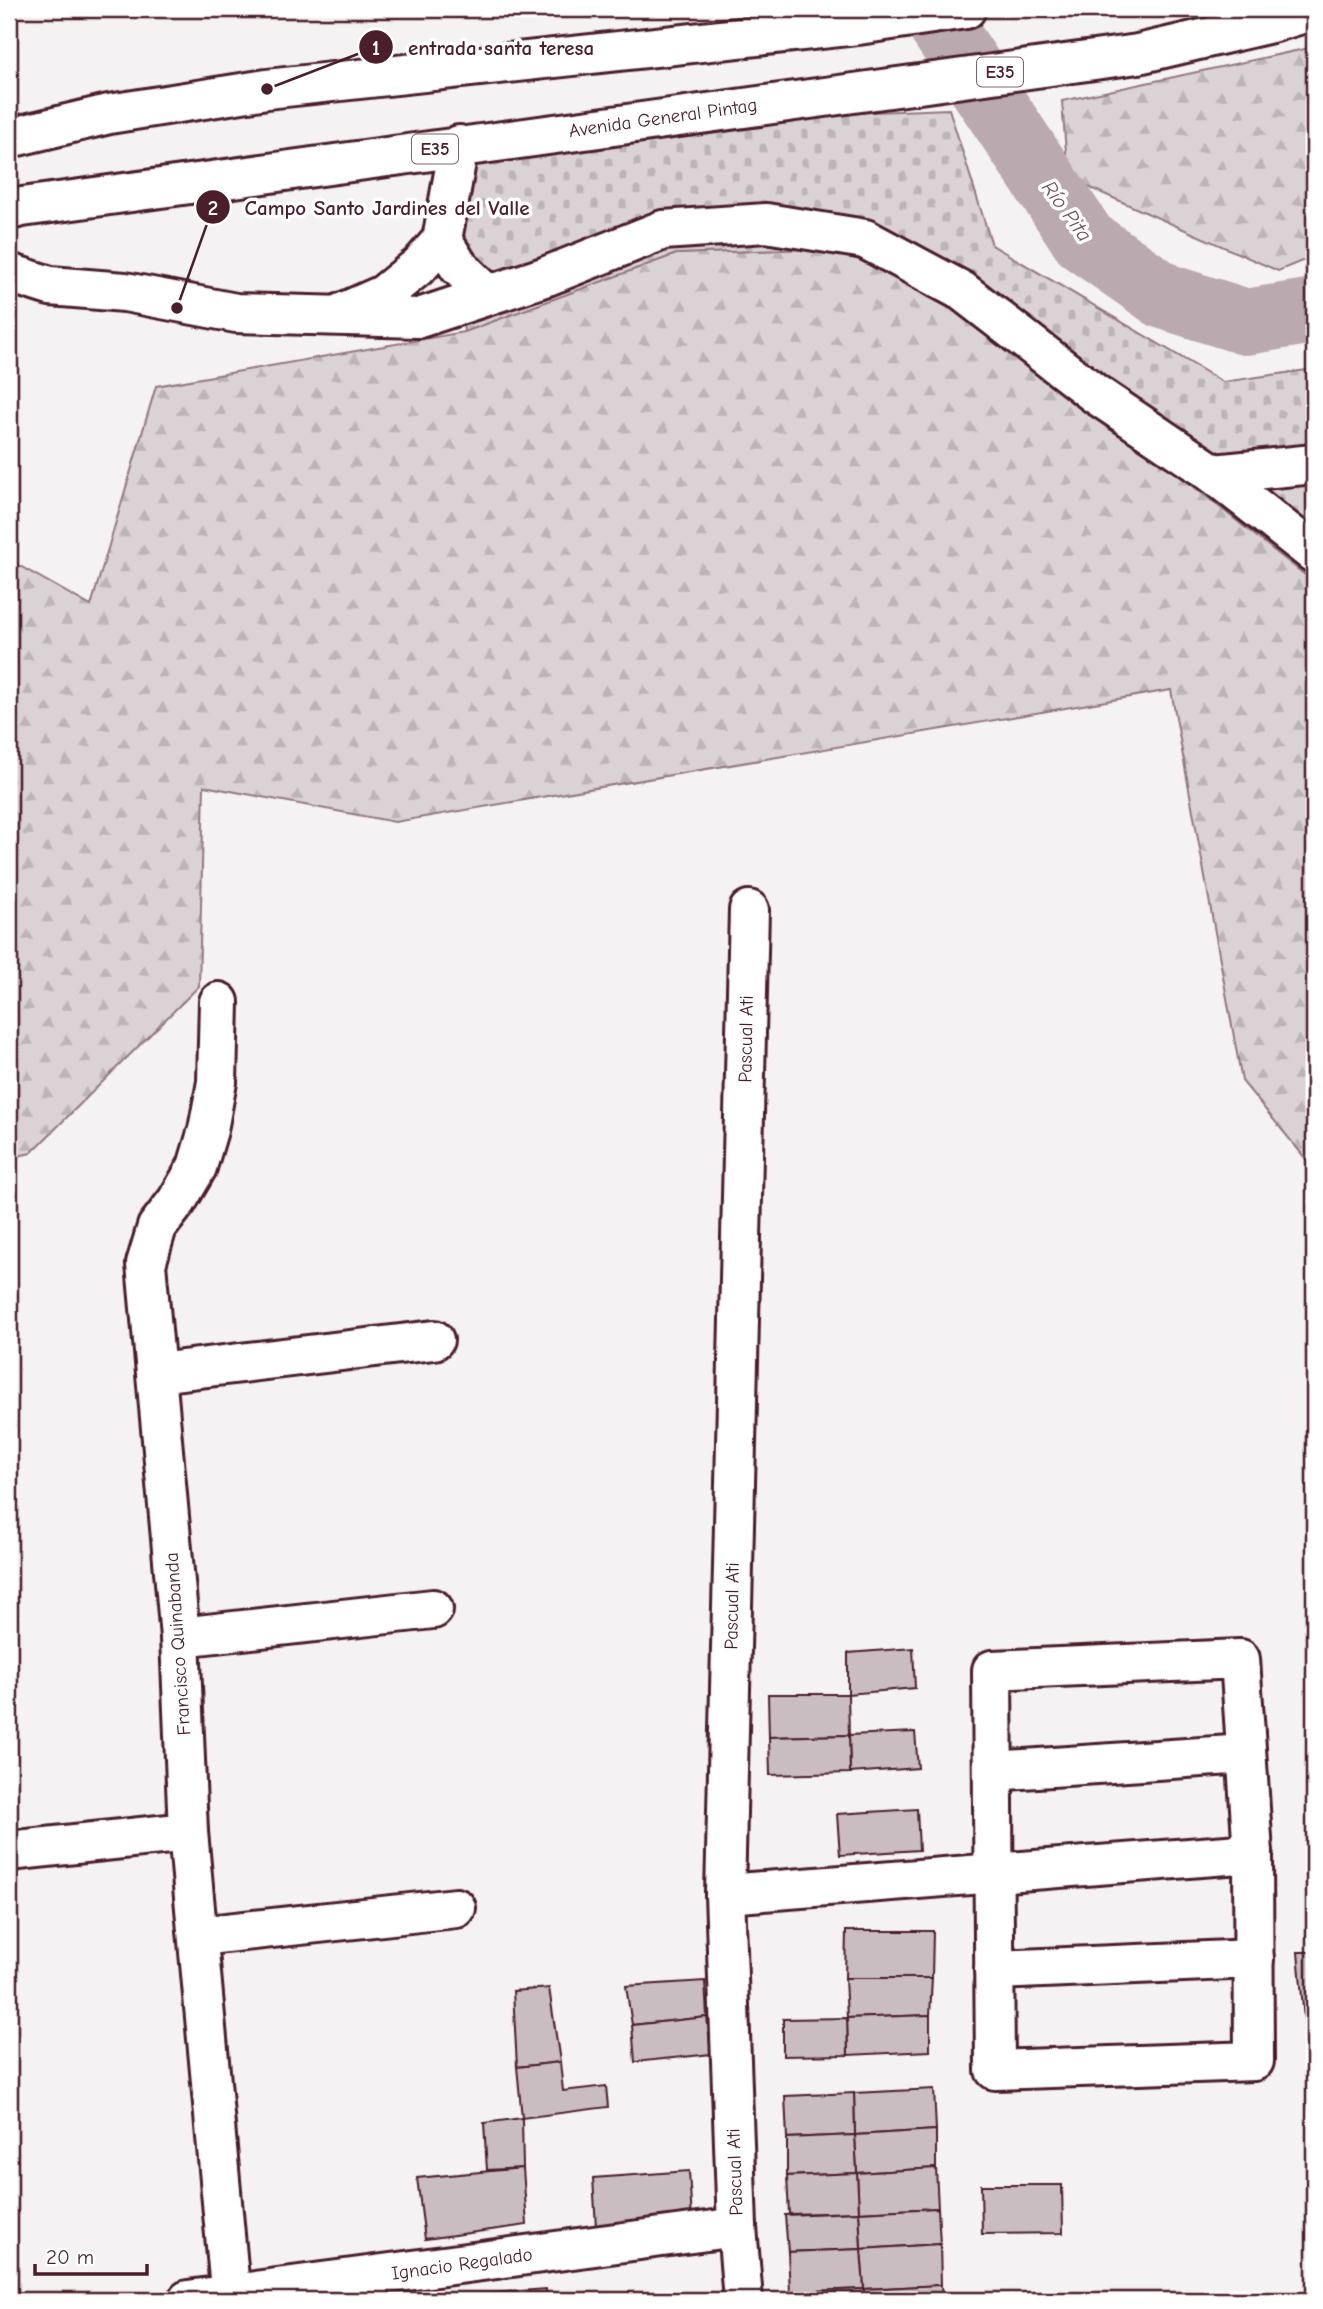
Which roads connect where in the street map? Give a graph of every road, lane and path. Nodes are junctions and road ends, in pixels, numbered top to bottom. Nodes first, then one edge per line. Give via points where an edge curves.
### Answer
1 (966, 9) edge
2 (1314, 10) edge
3 (9, 138) edge
4 (459, 145) junction
5 (9, 211) edge
6 (442, 240) junction
7 (9, 273) edge
8 (488, 295) junction
9 (335, 316) junction
10 (1314, 464) edge
11 (1214, 474) junction
12 (1314, 553) edge
13 (749, 911) dead end
14 (219, 1002) dead end
15 (434, 1340) dead end
16 (157, 1373) junction
17 (433, 1609) dead end
18 (180, 1637) junction
19 (1247, 1754) junction
20 (993, 1771) junction
21 (188, 1832) junction
22 (9, 1851) edge
23 (1253, 1853) junction
24 (994, 1872) junction
25 (724, 1894) junction
26 (456, 1908) dead end
27 (198, 1936) junction
28 (1254, 1959) junction
29 (994, 1970) junction
30 (737, 2227) junction
31 (231, 2297) edge
32 (188, 2300) edge
33 (743, 2300) edge

1 - 3 main road via 858,25 267,89 109,114
2 - 4 main road, Avenida General Pintag / E35 via 1138,54
4 - 5 main road, Avenida General Pintag / E35
4 - 6 main road
6 - 8 main road via 459,267
6 - 9 main road via 383,295
7 - 9 main road via 50,286 125,292 236,313
8 - 9 main road via 419,318
8 - 11 main road via 663,230 766,223 865,239 962,291 1094,393
10 - 11 main road
11 - 12 main road
13 - 25 main road, Pascual Ati
14 - 16 main road, Francisco Quinabanda via 217,1082 208,1130 197,1167 157,1227 146,1265
15 - 16 main road
16 - 18 main road, Francisco Quinabanda
17 - 18 main road
18 - 21 main road, Francisco Quinabanda
19 - 20 main road
19 - 20 main road via 1240,1659 992,1670
19 - 23 main road
20 - 24 main road
21 - 22 main road
21 - 27 main road, Francisco Quinabanda
23 - 24 main road
23 - 28 main road
24 - 25 main road
24 - 29 main road
25 - 30 main road, Pascual Ati
26 - 27 main road
27 - 31 main road, Francisco Quinabanda
28 - 29 main road
28 - 29 main road via 1254,2061 995,2070
30 - 31 main road, Ignacio Regalado
30 - 33 main road, Pascual Ati
31 - 32 main road, Ignacio Regalado

